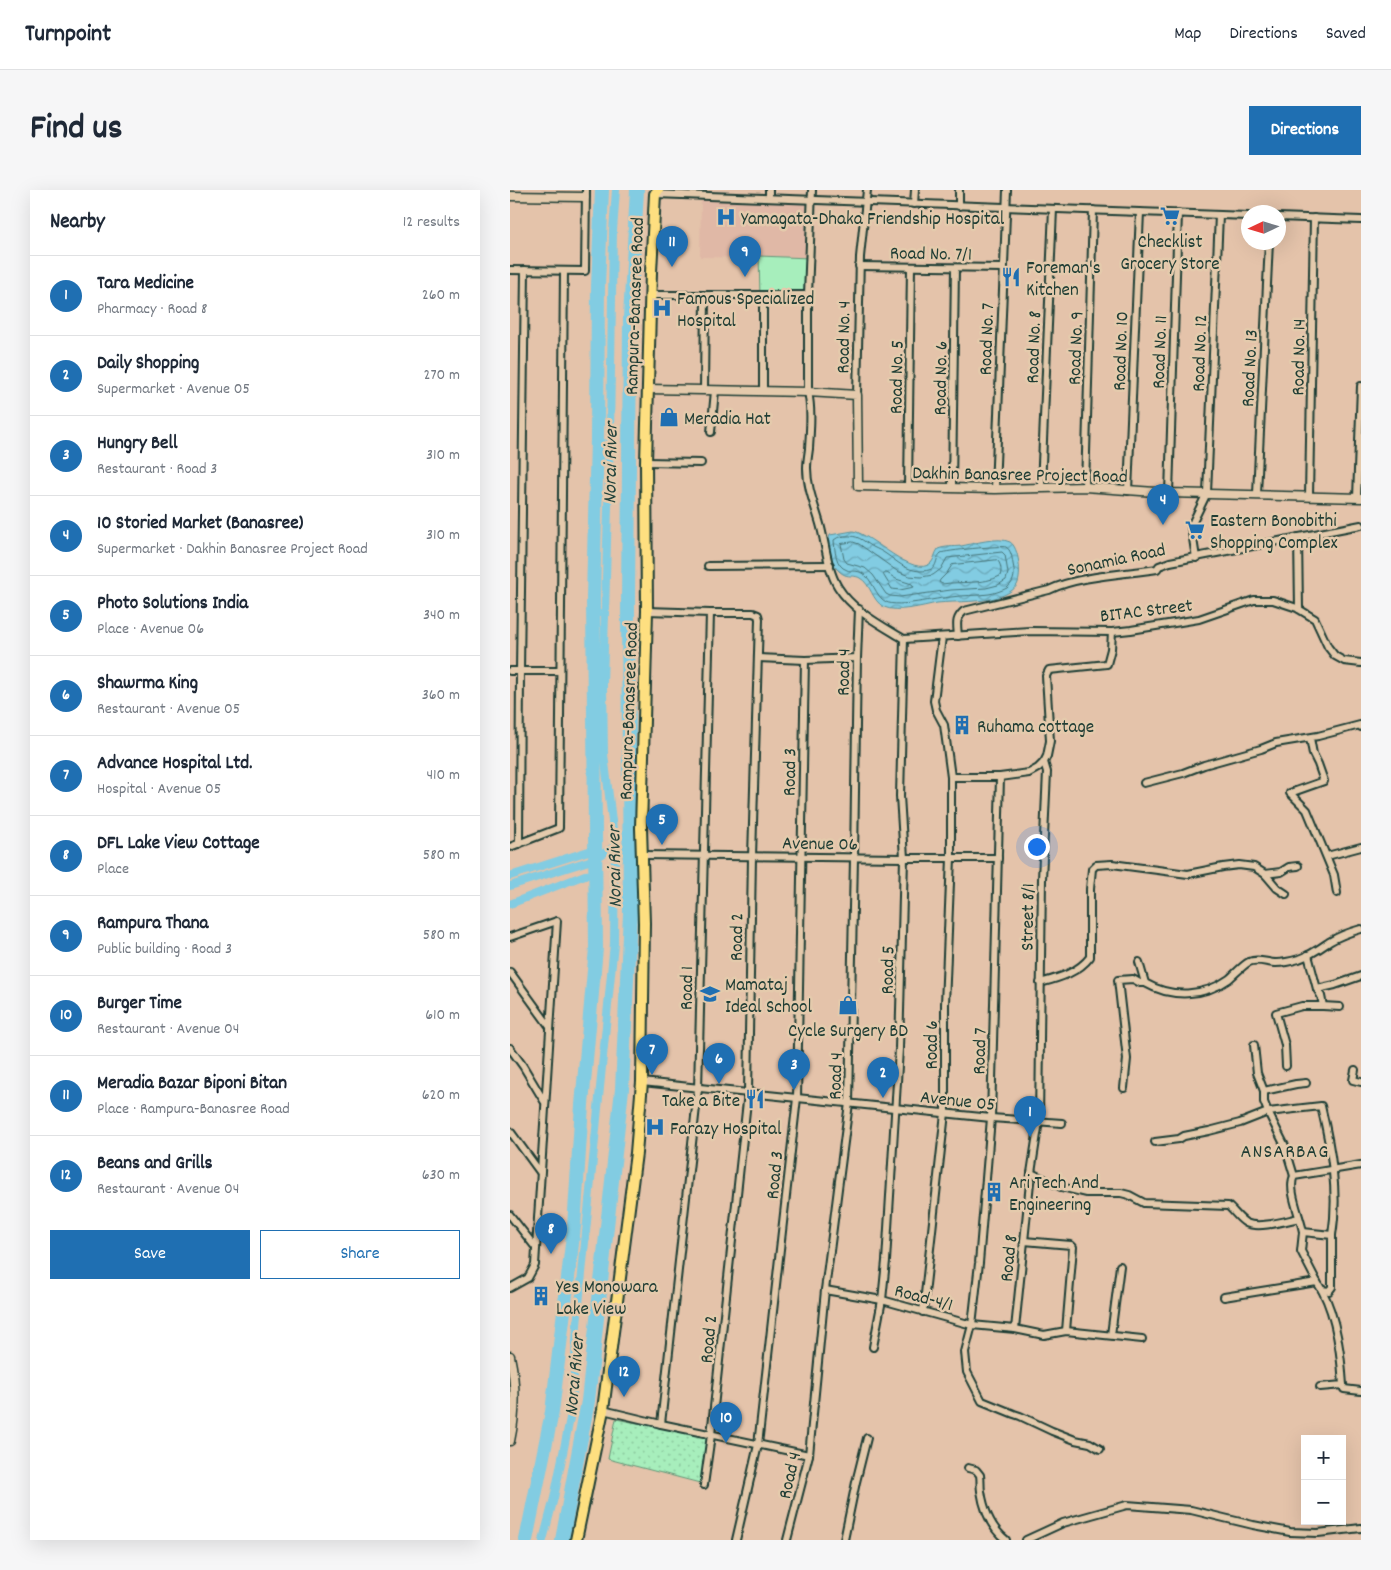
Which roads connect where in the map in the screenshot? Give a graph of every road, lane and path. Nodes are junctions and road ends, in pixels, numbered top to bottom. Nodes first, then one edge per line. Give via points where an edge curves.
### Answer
1 (769, 190) edge
2 (812, 190) edge
3 (868, 190) edge
4 (915, 190) edge
5 (959, 190) edge
6 (1007, 190) edge
7 (656, 192) edge
8 (720, 193) edge
9 (585, 194) edge
10 (510, 196) edge
11 (769, 198) junction
12 (812, 200) junction
13 (867, 202) junction
14 (914, 204) junction
15 (959, 206) junction
16 (1006, 207) junction
17 (1053, 209) junction
18 (1094, 210) junction
19 (1140, 212) junction
20 (1178, 213) junction
21 (1219, 215) junction
22 (1241, 216) edge
23 (1286, 217) edge
24 (1314, 218) junction
25 (1361, 220) edge
26 (1268, 250) edge
27 (859, 266) junction
28 (911, 267) junction
29 (956, 268) junction
30 (1003, 268) junction
31 (510, 270) edge
32 (525, 270) junction
33 (564, 271) junction
34 (651, 295) junction
35 (808, 295) junction
36 (705, 296) junction
37 (762, 296) junction
38 (1361, 386) edge
39 (648, 389) junction
40 (704, 390) junction
41 (715, 391) junction
42 (763, 391) junction
43 (808, 392) junction
44 (857, 395) junction
45 (711, 432) dead end
46 (646, 462) junction
47 (701, 463) dead end
48 (858, 486) joint
49 (908, 487) junction
50 (1041, 487) junction
51 (1085, 487) junction
52 (952, 488) junction
53 (994, 489) junction
54 (1128, 491) junction
55 (1169, 493) junction
56 (1207, 494) junction
57 (1257, 494) junction
58 (1309, 496) junction
59 (1359, 498) edge
60 (1361, 525) edge
61 (1298, 536) junction
62 (1196, 558) junction
63 (830, 565) junction
64 (708, 566) dead end
65 (859, 609) junction
66 (1299, 609) junction
67 (647, 611) junction
68 (710, 613) junction
69 (1112, 632) junction
70 (958, 636) junction
71 (942, 637) junction
72 (904, 639) junction
73 (758, 658) junction
74 (857, 658) junction
75 (805, 660) junction
76 (1361, 663) edge
77 (510, 671) edge
78 (520, 671) junction
79 (559, 671) junction
80 (1361, 727) edge
81 (1310, 738) junction
82 (1044, 762) junction
83 (951, 777) junction
84 (1000, 777) junction
85 (1144, 783) dead end
86 (519, 844) junction
87 (510, 847) edge
88 (1361, 847) edge
89 (642, 855) junction
90 (703, 855) junction
91 (1327, 856) junction
92 (752, 857) junction
93 (802, 857) junction
94 (854, 858) junction
95 (904, 858) junction
96 (951, 858) junction
97 (998, 858) junction
98 (1298, 866) dead end
99 (1265, 874) junction
100 (1337, 893) dead end
101 (1286, 894) dead end
102 (1361, 929) edge
103 (510, 937) edge
104 (1308, 955) junction
105 (1139, 962) dead end
106 (510, 972) edge
107 (1361, 976) edge
108 (1040, 983) junction
109 (1145, 983) junction
110 (1317, 989) junction
111 (1323, 1006) junction
112 (1340, 1007) dead end
113 (550, 1027) junction
114 (1254, 1045) dead end
115 (510, 1048) edge
116 (1286, 1066) dead end
117 (1355, 1070) dead end
118 (642, 1082) junction
119 (1361, 1082) edge
120 (1306, 1083) dead end
121 (1124, 1088) dead end
122 (698, 1089) junction
123 (1264, 1090) junction
124 (748, 1092) junction
125 (797, 1098) junction
126 (545, 1102) junction
127 (849, 1103) junction
128 (896, 1108) junction
129 (1268, 1112) junction
130 (945, 1114) junction
131 (991, 1118) junction
132 (1039, 1121) junction
133 (1062, 1123) dead end
134 (510, 1131) edge
135 (1155, 1142) dead end
136 (1361, 1165) edge
137 (1332, 1169) junction
138 (540, 1172) junction
139 (1031, 1173) junction
140 (1294, 1176) junction
141 (510, 1215) edge
142 (1299, 1218) junction
143 (1303, 1232) junction
144 (1332, 1235) junction
145 (1024, 1241) junction
146 (536, 1248) junction
147 (1120, 1266) dead end
148 (1317, 1282) junction
149 (510, 1288) edge
150 (825, 1290) junction
151 (1322, 1290) junction
152 (1224, 1297) dead end
153 (882, 1300) junction
154 (923, 1312) junction
155 (972, 1325) junction
156 (1015, 1328) junction
157 (1066, 1331) junction
158 (1111, 1335) junction
159 (1142, 1339) dead end
160 (873, 1347) dead end
161 (510, 1356) edge
162 (1343, 1385) junction
163 (1320, 1387) dead end
164 (1361, 1391) edge
165 (603, 1410) junction
166 (661, 1424) junction
167 (711, 1435) junction
168 (867, 1438) dead end
169 (510, 1441) edge
170 (758, 1445) junction
171 (1100, 1449) dead end
172 (809, 1455) junction
173 (968, 1468) dead end
174 (704, 1485) dead end
175 (586, 1496) junction
176 (1361, 1528) edge
177 (1317, 1536) edge
178 (572, 1540) edge
179 (576, 1540) edge
180 (736, 1540) edge
181 (788, 1540) edge
182 (844, 1540) edge
183 (1006, 1540) edge
184 (1026, 1540) edge

1 - 11 street
2 - 12 street
3 - 13 street, Road No. 4
4 - 14 street
5 - 15 street
6 - 16 street, Road No. 7
7 - 8 street
7 - 34 main road, Rampura-Banasree Road
8 - 11 street
9 - 10 street
9 - 33 street via 585,271
11 - 12 street
12 - 13 street
12 - 35 street
13 - 14 street
13 - 27 street, Road No. 4
14 - 15 street
15 - 16 street
16 - 17 street
16 - 30 street, Road No. 7
17 - 18 street
17 - 50 street, Road No. 8
18 - 19 street
18 - 51 street, Road No. 9
19 - 20 street
19 - 54 street, Road No. 10
20 - 21 street
20 - 55 street, Road No. 11
21 - 22 street
21 - 56 street, Road No. 12
23 - 24 street
24 - 25 street
24 - 58 street, Road No. 14
26 - 57 street, Road No. 13
27 - 28 street, Road No. 7/1
27 - 44 street, Road No. 4
28 - 29 street, Road No. 7/1
28 - 49 street, Road No. 5
29 - 30 street, Road No. 7/1
29 - 52 street, Road No. 6
30 - 53 street, Road No. 7
31 - 32 street
32 - 33 street
32 - 78 street
33 - 79 street
34 - 36 street
34 - 39 main road, Rampura-Banasree Road
35 - 37 street
35 - 43 street
36 - 37 street
36 - 40 street
37 - 42 street
38 - 59 street
39 - 40 street
39 - 46 main road, Rampura-Banasree Road
40 - 41 street
41 - 42 street
41 - 45 street
42 - 43 street
43 - 44 street
43 - 63 street via 807,476
44 - 48 street, Road No. 4
46 - 47 street
46 - 67 main road, Rampura-Banasree Road
48 - 49 street, Dakhin Banasree Project Road
49 - 52 street, Dakhin Banasree Project Road
50 - 51 street, Dakhin Banasree Project Road
50 - 53 street, Dakhin Banasree Project Road
51 - 54 street, Dakhin Banasree Project Road
52 - 53 street, Dakhin Banasree Project Road
54 - 55 street, Dakhin Banasree Project Road
55 - 56 street, Dakhin Banasree Project Road
56 - 57 street, Dakhin Banasree Project Road
56 - 62 street via 1191,526
57 - 58 street, Dakhin Banasree Project Road
58 - 59 street, Dakhin Banasree Project Road
60 - 61 street, Sonamia Road
61 - 62 street, Sonamia Road
61 - 66 street
62 - 70 street, Sonamia Road via 1170,562 1157,569 1057,586 964,611 957,621
63 - 64 street
63 - 65 street via 838,586
65 - 72 street
65 - 74 street, Road 4
66 - 69 street, BITAC Street via 1273,600 1254,600 1199,619
66 - 76 street, BITAC Street via 1314,619 1335,656
67 - 68 street
67 - 89 main road, Rampura-Banasree Road
68 - 73 street, Road 2 via 758,615
68 - 90 street, Road 1
69 - 70 street, BITAC Street via 1030,631
69 - 82 street via 1107,664 1049,670 1046,676 1050,741
70 - 71 street, BITAC Street
71 - 72 street, BITAC Street
71 - 83 street, Road 6 via 934,701 944,725
72 - 95 street, Road 5 via 900,796
73 - 75 street
73 - 92 street, Road 2
74 - 75 street
74 - 94 street, Road 4
75 - 93 street, Road 3
77 - 78 street
78 - 79 street
78 - 86 street
79 - 86 street via 559,828
80 - 81 street
81 - 85 street via 1276,743
81 - 91 street via 1324,781 1290,793 1308,810
82 - 84 street via 1029,773
82 - 108 street, Street 8/1 via 1047,772
83 - 84 street
83 - 96 street, Road 6
84 - 97 street, Road 7
86 - 87 street
88 - 91 street
89 - 90 street, Avenue 06
89 - 118 main road, Rampura-Banasree Road
90 - 92 street, Avenue 06
90 - 122 street, Road 1
91 - 100 street
92 - 93 street, Avenue 06
92 - 124 street, Road 2
93 - 94 street, Avenue 06
93 - 125 street, Road 3
94 - 95 street, Avenue 06
94 - 127 street, Road 4
95 - 96 street, Avenue 06
95 - 128 street, Road 5
96 - 97 street, Avenue 06
96 - 130 street, Road 6 via 945,1004
97 - 131 street, Road 7
98 - 99 street
99 - 101 street
99 - 108 street via 1254,867 1240,865 1188,874 1112,864 1096,865 1092,869 1090,889 1090,957 1079,968
102 - 104 street via 1339,937
103 - 113 street via 557,921
104 - 109 street via 1282,963 1248,962 1227,980 1191,994 1170,993
104 - 110 street
105 - 109 street
106 - 113 street
107 - 110 street
108 - 132 street, Road 8
109 - 121 street via 1133,979 1118,980 1127,1059
110 - 111 street
111 - 112 street
111 - 116 street via 1302,1006 1276,1013 1285,1045
113 - 126 street
114 - 123 street via 1257,1073
115 - 126 street
117 - 119 street via 1354,1082
118 - 122 street, Avenue 05
118 - 165 main road, Rampura-Banasree Road
120 - 123 street
122 - 124 street, Avenue 05
122 - 166 street, Road 1
123 - 129 street
124 - 125 street, Avenue 05
124 - 167 street, Road 2
125 - 127 street, Avenue 05
125 - 170 street, Road 3
126 - 138 street
127 - 128 street, Avenue 05
127 - 150 street, Road 4
128 - 130 street, Avenue 05
128 - 153 street, Road 5
129 - 135 street via 1240,1123
129 - 137 street via 1321,1106
129 - 140 street via 1285,1146
130 - 131 street, Avenue 05
130 - 154 street, Road 6
131 - 132 street, Avenue 05
131 - 155 street, Road 7
132 - 133 street, Avenue 05
132 - 139 street, Road 8
134 - 138 street
136 - 137 street
137 - 140 street
137 - 144 street via 1336,1199
138 - 146 street
139 - 142 street via 1086,1193 1121,1193 1144,1203 1228,1206 1253,1225
139 - 145 street, Road 8
140 - 142 street via 1292,1187
141 - 146 street
142 - 143 street
143 - 144 street
143 - 148 street via 1301,1251
144 - 151 street via 1332,1287
145 - 156 street, Road 8
145 - 157 street via 1073,1247
146 - 149 street via 533,1271 523,1282
147 - 158 street
148 - 151 street
148 - 152 street
150 - 153 street, Road-4/1
150 - 172 street, Road 4
151 - 162 street via 1341,1357
153 - 154 street, Road-4/1
153 - 160 street, Road 5
154 - 155 street, Road-4/1
155 - 156 street, Road-4/1
155 - 171 street, Road 7 via 965,1352 967,1372 982,1401
156 - 157 street, Road-4/1 via 1044,1335
157 - 158 street, Road-4/1
158 - 159 street, Road-4/1
161 - 169 street via 515,1389
162 - 163 street
162 - 164 street via 1344,1389
165 - 166 street
165 - 175 main road, Rampura-Banasree Road
166 - 167 street
167 - 170 street
167 - 174 street, Road 2
168 - 182 street
170 - 172 street
170 - 180 street, Road 3
172 - 181 street, Road 4
173 - 183 street via 980,1475 980,1489 988,1517 998,1534
175 - 178 main road, Rampura-Banasree Road
175 - 179 main road, Rampura-Banasree Road
176 - 177 street
177 - 184 street via 1191,1510 1127,1505 1063,1523

